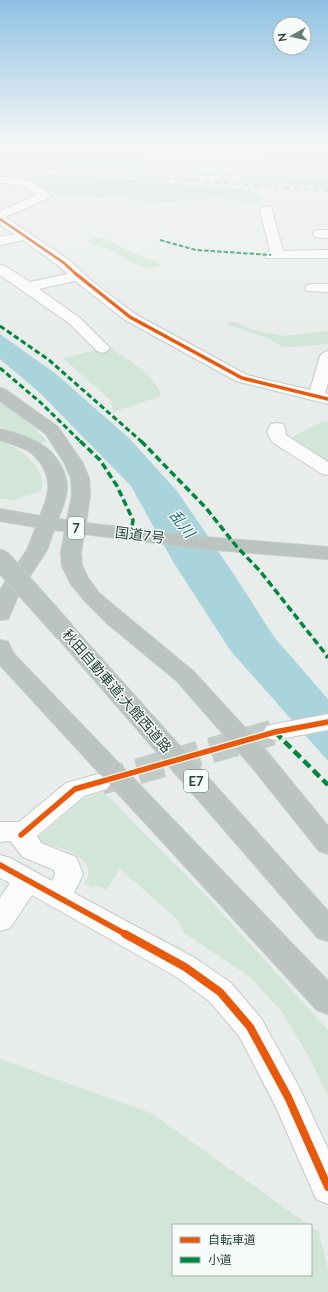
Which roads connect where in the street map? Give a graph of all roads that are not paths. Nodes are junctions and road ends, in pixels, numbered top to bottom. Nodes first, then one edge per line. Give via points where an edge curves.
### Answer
1 (23, 205) edge
2 (266, 210) dead end
3 (0, 215) edge
4 (0, 219) edge
5 (25, 236) junction
6 (0, 241) edge
7 (328, 254) edge
8 (0, 269) edge
9 (78, 276) junction
10 (27, 287) junction
11 (312, 288) dead end
12 (328, 288) edge
13 (102, 348) dead end
14 (328, 356) edge
15 (0, 393) edge
16 (322, 397) edge
17 (277, 428) dead end
18 (0, 434) edge
19 (328, 470) edge
20 (0, 515) edge
21 (48, 524) junction
22 (75, 527) junction
23 (328, 553) edge
24 (0, 559) edge
25 (0, 614) edge
26 (0, 648) edge
27 (328, 722) edge
28 (275, 732) tunnel mouth
29 (98, 783) tunnel mouth
30 (10, 833) edge
31 (328, 844) edge
32 (0, 865) edge
33 (27, 880) junction
34 (58, 896) junction
35 (0, 920) edge
36 (328, 930) edge
37 (328, 1001) edge
38 (328, 1187) edge

1 - 3 street
2 - 7 street via 275,254
4 - 5 street
5 - 6 street
5 - 9 street
8 - 10 street
9 - 10 street
9 - 16 street via 130,317 242,378
10 - 13 street via 75,321
11 - 12 street
14 - 16 street
15 - 22 highway via 52,431 73,462 80,478 81,495
17 - 19 street via 278,438
18 - 21 highway via 34,447 45,456 57,475 56,500
20 - 21 highway, 国道7号 / 7
21 - 22 highway, 国道7号 / 7
21 - 25 highway via 37,550 10,591
22 - 23 highway, 国道7号 / 7 via 218,545
22 - 31 highway via 71,552 72,566 78,580 116,619 185,676 260,760
24 - 36 highway, 秋田自動車道;大館西道路 / E7, bridge
26 - 37 highway via 3,655
27 - 28 street
29 - 30 street via 75,789
30 - 34 street via 32,850 66,864 69,874
32 - 33 street
33 - 34 street
33 - 35 street
34 - 38 street via 185,967 220,992 250,1027 288,1097

